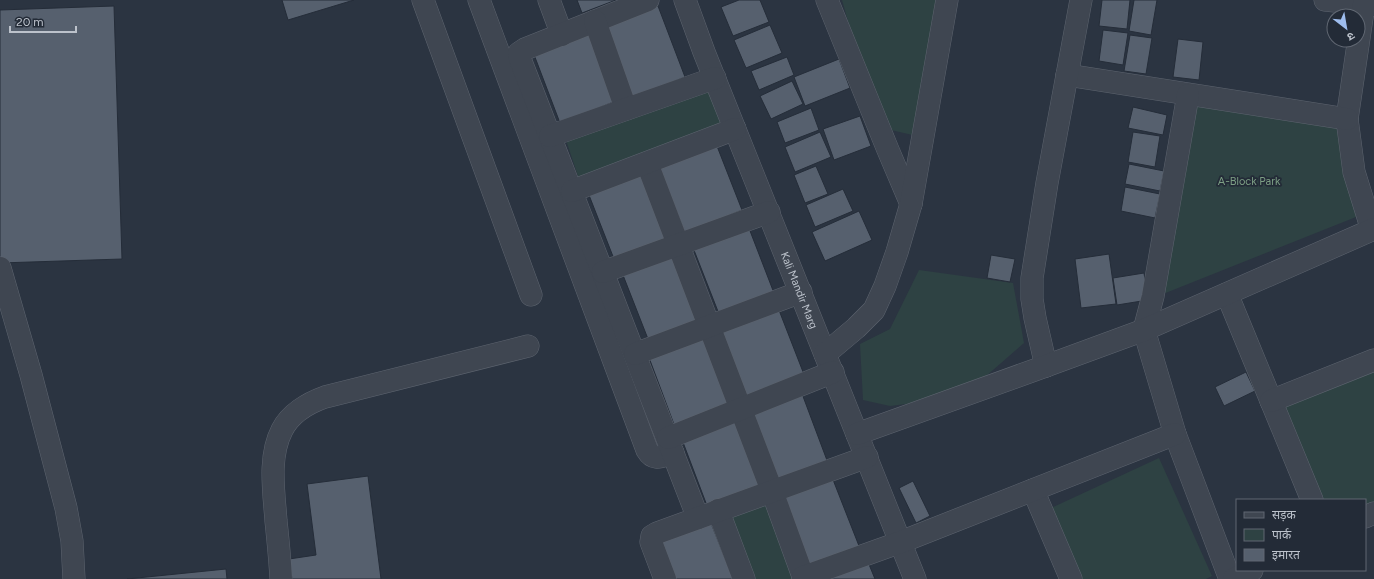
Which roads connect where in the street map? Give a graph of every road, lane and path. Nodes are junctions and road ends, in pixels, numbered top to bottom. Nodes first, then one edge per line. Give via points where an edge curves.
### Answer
1 (423, 0) edge
2 (479, 0) edge
3 (549, 0) edge
4 (648, 0) edge
5 (685, 0) edge
6 (827, 0) edge
7 (947, 0) edge
8 (1080, 0) edge
9 (1325, 0) edge
10 (1369, 4) edge
11 (595, 21) junction
12 (562, 35) junction
13 (1066, 75) junction
14 (715, 78) junction
15 (1188, 95) junction
16 (626, 109) junction
17 (1347, 119) junction
18 (735, 129) junction
19 (550, 136) junction
20 (647, 163) junction
21 (572, 191) junction
22 (911, 204) junction
23 (769, 212) junction
24 (1373, 229) edge
25 (678, 245) junction
26 (0, 268) edge
27 (603, 272) junction
28 (801, 292) junction
29 (1227, 294) junction
30 (531, 295) dead end
31 (709, 326) junction
32 (1144, 330) junction
33 (528, 346) dead end
34 (635, 354) junction
35 (1374, 360) edge
36 (829, 363) junction
37 (1046, 366) junction
38 (1271, 401) junction
39 (741, 409) junction
40 (858, 434) junction
41 (1175, 434) junction
42 (670, 445) junction
43 (867, 457) junction
44 (1033, 490) junction
45 (772, 491) junction
46 (1312, 499) edge
47 (708, 514) junction
48 (901, 542) junction
49 (1250, 571) edge
50 (803, 578) edge
51 (74, 579) edge
52 (282, 579) edge
53 (665, 579) edge
54 (744, 579) edge
55 (915, 579) edge
56 (1071, 579) edge
57 (1230, 579) edge
58 (1234, 579) edge

1 - 30 street
2 - 42 street via 646,450 654,457 660,457
3 - 12 street
4 - 11 street
5 - 14 street, Kali Mandir Marg
6 - 22 street
7 - 22 street
8 - 13 street
9 - 10 street
10 - 17 street
11 - 12 street
11 - 16 street
12 - 19 street via 519,53
13 - 15 street
13 - 37 street via 1032,278 1035,318
14 - 16 street
14 - 18 street, Kali Mandir Marg
15 - 17 street
15 - 32 street via 1153,296
16 - 19 street
17 - 24 street via 1354,172
18 - 20 street
18 - 23 street, Kali Mandir Marg
19 - 21 street
20 - 21 street
20 - 25 street
21 - 27 street
22 - 36 street via 886,286 874,310 856,328
23 - 25 street
23 - 28 street, Kali Mandir Marg
24 - 29 street
25 - 27 street
25 - 31 street
26 - 51 street via 66,508 72,541
27 - 34 street
28 - 31 street
28 - 36 street, Kali Mandir Marg
29 - 32 street
29 - 38 street
31 - 34 street
31 - 39 street
32 - 37 street
32 - 41 street
33 - 52 street via 325,397 314,401 291,418 282,429 274,459 273,488
34 - 42 street
35 - 38 street
36 - 39 street
36 - 40 street, Kali Mandir Marg
37 - 40 street
38 - 46 street
39 - 42 street
39 - 45 street
40 - 43 street, Kali Mandir Marg
41 - 44 street
41 - 57 street
42 - 47 street
43 - 45 street
43 - 48 street, Kali Mandir Marg
44 - 48 street
44 - 56 street
45 - 47 street
45 - 50 street
47 - 53 street via 652,536 651,542
47 - 54 street
48 - 50 street
48 - 55 street, Kali Mandir Marg
49 - 58 street

